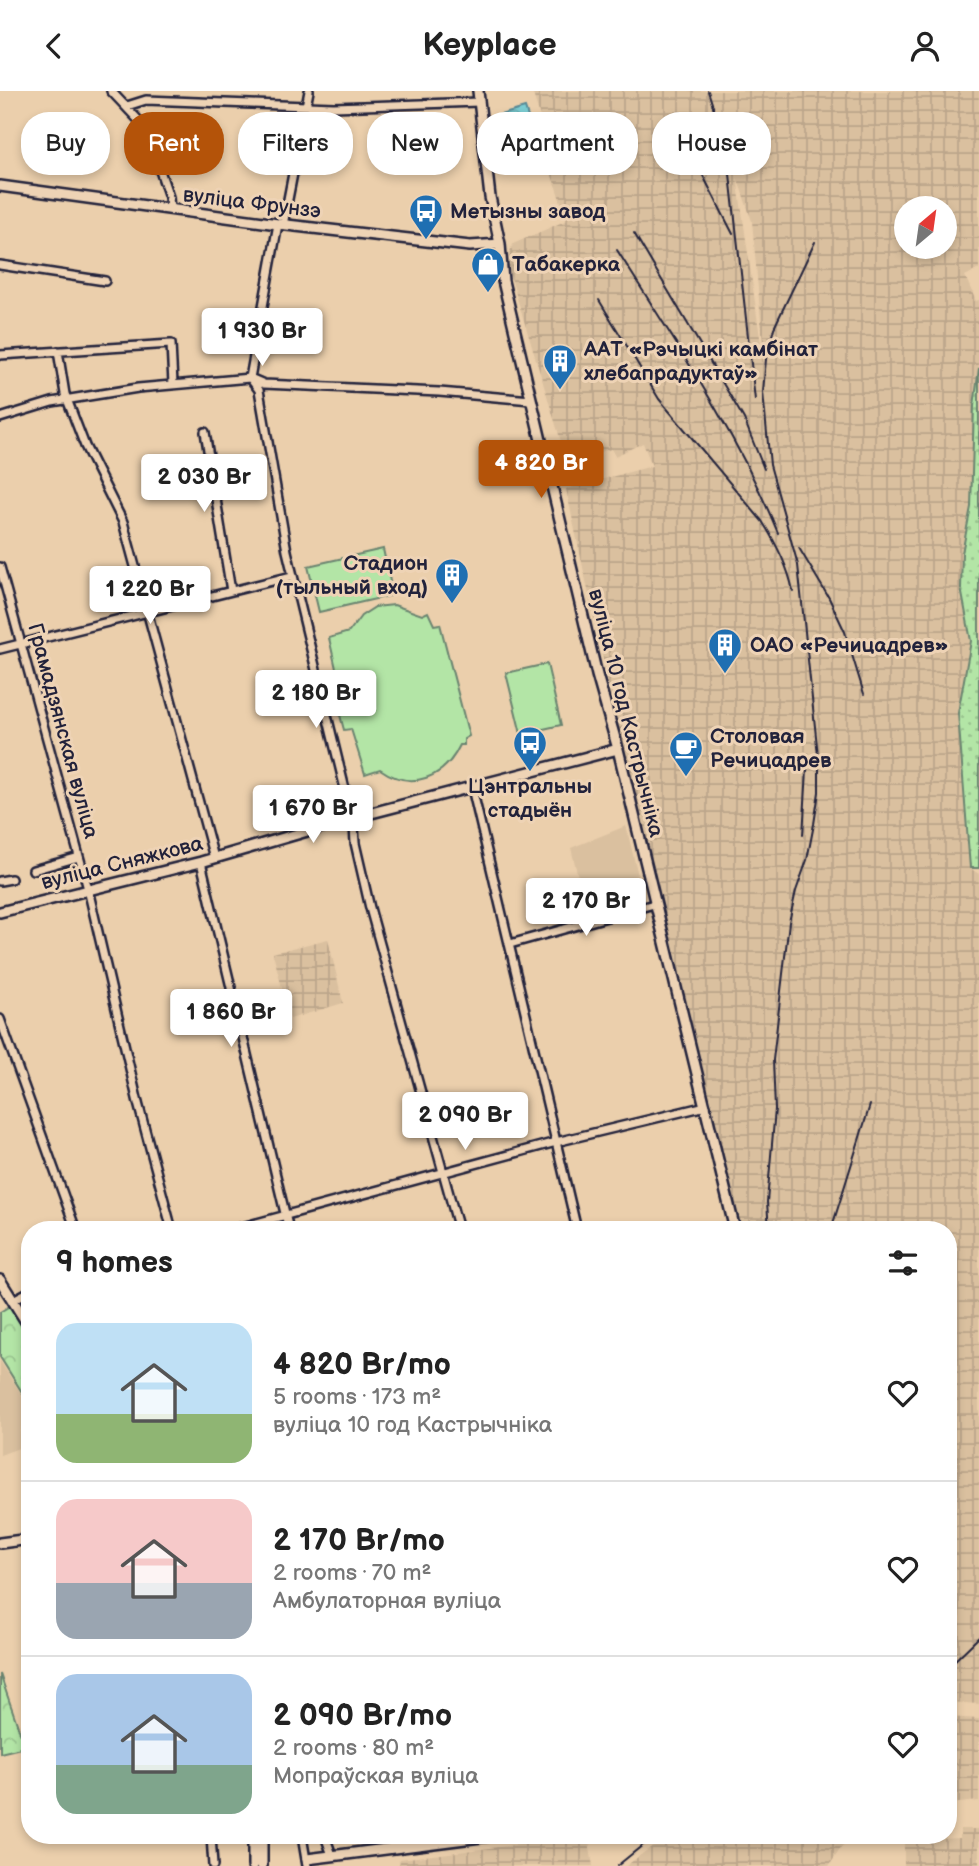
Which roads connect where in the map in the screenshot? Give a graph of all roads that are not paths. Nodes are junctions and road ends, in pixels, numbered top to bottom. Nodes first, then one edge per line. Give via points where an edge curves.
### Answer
1 (111, 91) edge
2 (309, 91) edge
3 (478, 91) edge
4 (479, 101) junction
5 (127, 106) junction
6 (307, 106) junction
7 (0, 186) edge
8 (170, 211) junction
9 (281, 225) junction
10 (500, 244) junction
11 (0, 265) edge
12 (105, 281) dead end
13 (58, 351) junction
14 (0, 355) edge
15 (250, 378) junction
16 (173, 384) junction
17 (67, 399) junction
18 (531, 401) junction
19 (0, 418) edge
20 (205, 432) dead end
21 (0, 567) edge
22 (292, 576) junction
23 (231, 591) junction
24 (148, 612) junction
25 (21, 644) junction
26 (0, 649) edge
27 (618, 750) junction
28 (472, 788) junction
29 (352, 818) junction
30 (79, 857) junction
31 (214, 858) junction
32 (201, 862) junction
33 (33, 870) dead end
34 (10, 879) dead end
35 (0, 881) edge
36 (88, 890) junction
37 (654, 904) junction
38 (0, 912) edge
39 (510, 944) junction
40 (0, 1019) edge
41 (706, 1106) junction
42 (556, 1142) junction
43 (443, 1172) junction
44 (286, 1216) junction
45 (73, 1221) edge
46 (170, 1221) edge
47 (266, 1221) edge
48 (287, 1221) edge
49 (457, 1221) edge
50 (575, 1221) edge
51 (733, 1221) edge
52 (0, 1280) edge
53 (21, 1295) edge
54 (13, 1300) junction
55 (21, 1313) edge
56 (21, 1540) edge
57 (0, 1543) edge
58 (212, 1844) edge
59 (253, 1844) edge
60 (262, 1844) edge
61 (304, 1844) edge
62 (328, 1844) edge
63 (405, 1844) edge
64 (332, 1855) junction
65 (307, 1862) edge
66 (213, 1866) edge
67 (253, 1866) edge
68 (262, 1866) edge

1 - 5 street
2 - 6 street
3 - 4 street, вуліца 10 год Кастрычніка
4 - 6 street
4 - 10 street, вуліца 10 год Кастрычніка
5 - 6 street via 146,100
5 - 8 street via 145,127
6 - 9 street
7 - 8 street, вуліца Фрунзэ
8 - 9 street, вуліца Фрунзэ
9 - 10 street, вуліца Фрунзэ via 470,246
9 - 15 street
10 - 18 street, вуліца 10 год Кастрычніка via 502,273
11 - 12 street
13 - 14 street
13 - 16 street via 171,344
13 - 17 street
15 - 16 street
15 - 18 street via 264,384
15 - 22 street via 259,390
16 - 17 street
17 - 19 street
17 - 24 street via 123,522
18 - 27 street, вуліца 10 год Кастрычніка
20 - 23 street
21 - 25 street, Грамадзянская вуліца
22 - 23 street
22 - 29 street
23 - 24 street
24 - 25 street
24 - 31 street
25 - 26 street
25 - 30 street, Грамадзянская вуліца
27 - 28 street, вуліца Сняжкова
27 - 37 street, вуліца 10 год Кастрычніка
28 - 29 street, вуліца Сняжкова
28 - 39 street
29 - 31 street, вуліца Сняжкова
29 - 43 street via 370,908
30 - 33 street
30 - 36 street, Грамадзянская вуліца
31 - 32 street, вуліца Сняжкова
32 - 36 street, вуліца Сняжкова
32 - 44 street
34 - 35 street
36 - 38 street, вуліца Сняжкова
36 - 46 street, Грамадзянская вуліца
37 - 39 street
37 - 41 street, вуліца 10 год Кастрычніка
39 - 42 street
40 - 45 street
41 - 42 street
41 - 51 street, вуліца 10 год Кастрычніка
42 - 43 street
42 - 50 street
43 - 44 street
43 - 49 street
44 - 47 street
44 - 48 street
52 - 54 street
53 - 54 street
54 - 55 street
56 - 57 street
58 - 66 street
59 - 67 street
60 - 68 street
61 - 65 street
62 - 64 street
63 - 64 street
64 - 65 street

